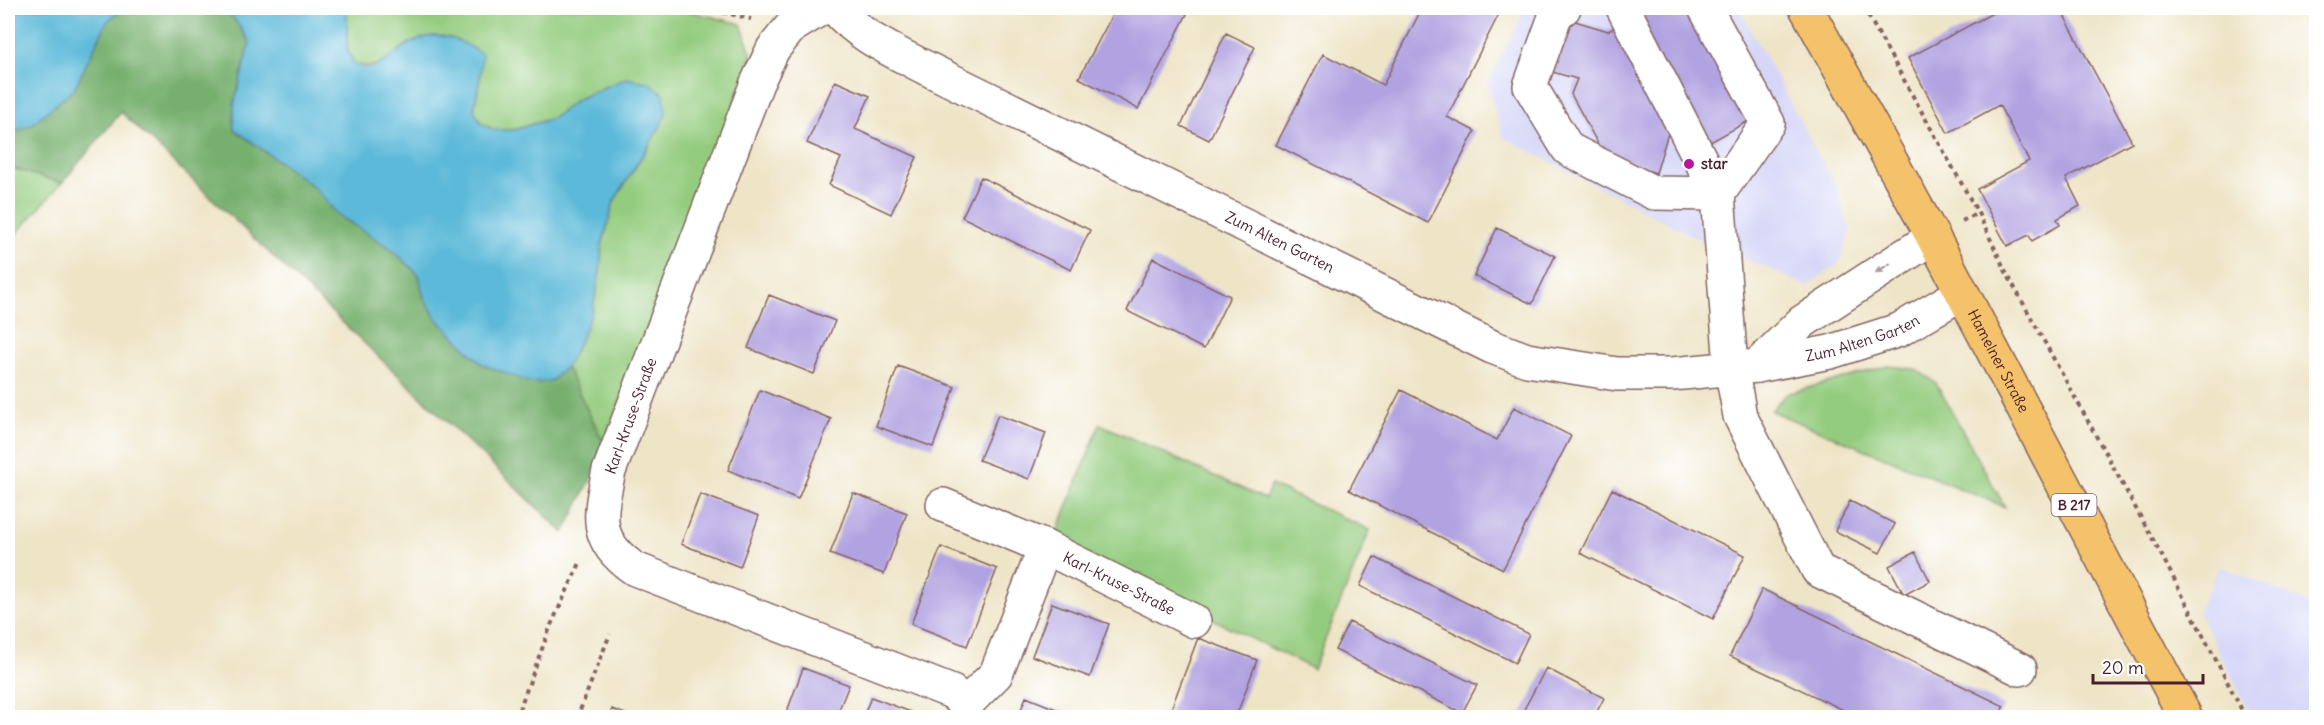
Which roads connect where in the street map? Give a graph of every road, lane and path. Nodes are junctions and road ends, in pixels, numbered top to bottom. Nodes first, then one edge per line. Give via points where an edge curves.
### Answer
1 (705, 8) edge
2 (822, 8) edge
3 (835, 8) edge
4 (1564, 8) edge
5 (1623, 8) edge
6 (1705, 8) edge
7 (1806, 8) edge
8 (1864, 8) edge
9 (790, 27) junction
10 (1718, 194) junction
11 (1933, 237) junction
12 (1962, 293) junction
13 (1744, 367) junction
14 (943, 505) dead end
15 (602, 530) junction
16 (1045, 547) junction
17 (1194, 621) dead end
18 (610, 634) dead end
19 (2020, 669) dead end
20 (967, 711) edge
21 (516, 717) edge
22 (577, 717) edge
23 (2186, 717) edge
24 (2246, 717) edge

1 - 9 path
2 - 9 street, Karl-Kruse-Straße
3 - 13 street, Zum Alten Garten via 847,22 901,55 1492,347 1527,360 1617,374 1672,374
4 - 10 street via 1556,14 1530,86 1568,149 1653,192
5 - 10 street
6 - 10 street via 1768,123
7 - 11 main road, Hamelner Straße / B 217
8 - 24 path via 1978,213
9 - 15 street, Karl-Kruse-Straße via 757,83 609,471 601,506
10 - 13 street
11 - 12 main road, Hamelner Straße / B 217
11 -> 13 street, Zum Alten Garten via 1802,322
12 - 13 street, Zum Alten Garten via 1899,330 1830,352
12 - 23 main road, Hamelner Straße / B 217
13 - 19 street via 1740,416 1818,570
14 - 16 street, Karl-Kruse-Straße
15 - 20 street, Karl-Kruse-Straße via 618,558 635,569 952,692
15 - 21 path via 574,571
16 - 17 street, Karl-Kruse-Straße
16 - 20 street, Karl-Kruse-Straße via 996,674
18 - 22 path

